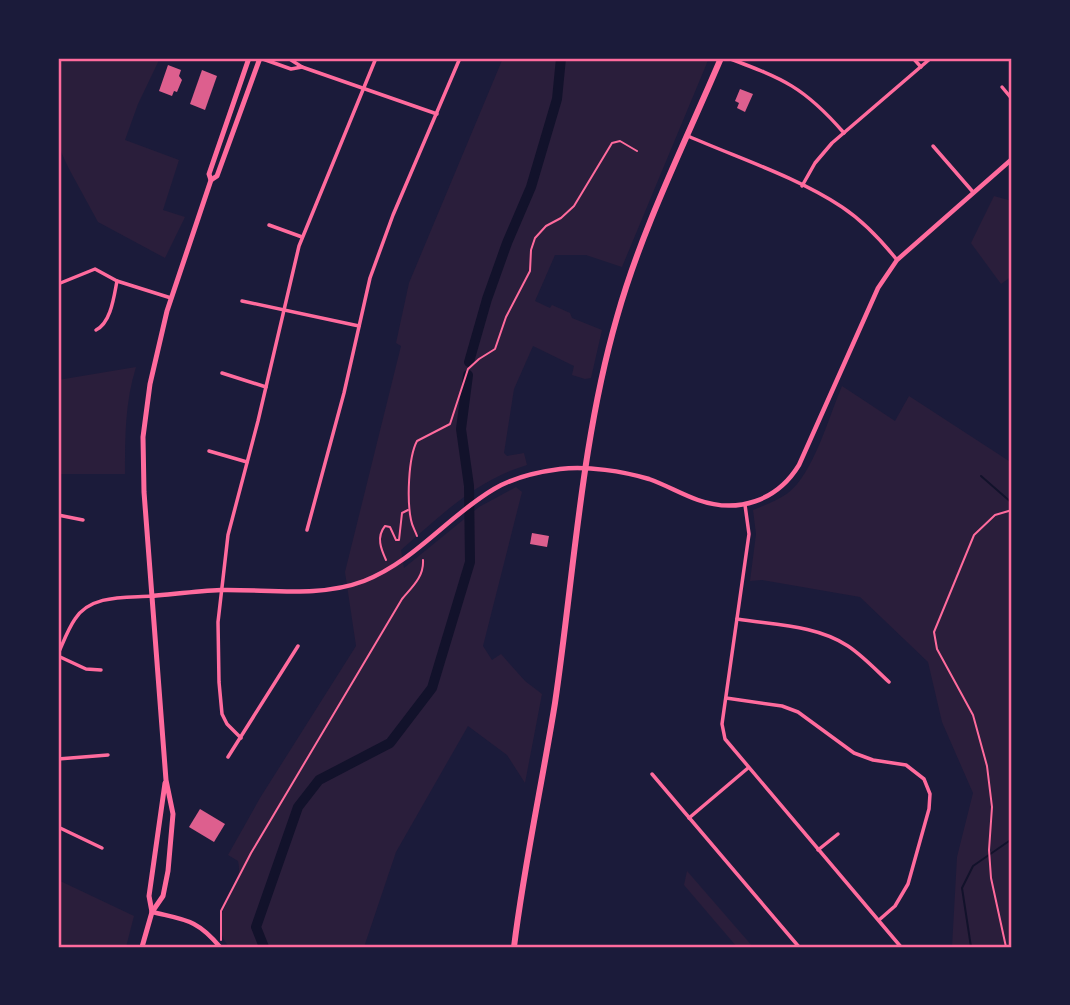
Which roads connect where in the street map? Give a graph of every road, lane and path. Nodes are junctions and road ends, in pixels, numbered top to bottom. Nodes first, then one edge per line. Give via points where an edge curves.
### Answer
1 (249, 58) edge
2 (260, 58) edge
3 (288, 58) edge
4 (376, 58) edge
5 (460, 58) edge
6 (721, 58) edge
7 (728, 58) edge
8 (913, 58) edge
9 (931, 58) edge
10 (302, 67) junction
11 (921, 67) junction
12 (1002, 87) dead end
13 (363, 88) junction
14 (1012, 99) edge
15 (436, 114) junction
16 (844, 133) junction
17 (688, 136) junction
18 (933, 146) dead end
19 (637, 151) dead end
20 (1012, 159) edge
21 (211, 180) junction
22 (802, 186) junction
23 (974, 193) junction
24 (269, 225) dead end
25 (302, 237) junction
26 (897, 260) junction
27 (117, 281) junction
28 (58, 284) edge
29 (171, 299) junction
30 (242, 301) dead end
31 (283, 310) junction
32 (359, 326) junction
33 (96, 330) dead end
34 (222, 373) dead end
35 (266, 387) junction
36 (209, 451) dead end
37 (247, 462) junction
38 (586, 469) junction
39 (745, 505) junction
40 (410, 510) junction
41 (1012, 510) edge
42 (58, 515) edge
43 (83, 520) dead end
44 (307, 530) dead end
45 (417, 536) dead end
46 (386, 560) dead end
47 (423, 560) dead end
48 (220, 590) junction
49 (152, 596) junction
50 (737, 619) junction
51 (298, 646) dead end
52 (58, 655) edge
53 (101, 670) dead end
54 (889, 682) dead end
55 (726, 698) junction
56 (241, 738) junction
57 (108, 755) dead end
58 (228, 757) dead end
59 (58, 761) edge
60 (748, 768) junction
61 (652, 774) dead end
62 (166, 780) junction
63 (58, 792) edge
64 (689, 818) junction
65 (58, 827) edge
66 (838, 834) dead end
67 (102, 848) dead end
68 (818, 851) junction
69 (152, 912) junction
70 (879, 920) junction
71 (220, 944) edge
72 (142, 947) edge
73 (514, 947) edge
74 (799, 947) edge
75 (901, 947) edge
76 (1006, 947) edge

1 - 21 main road via 209,174
2 - 10 street via 291,69
2 - 21 main road via 218,176
3 - 10 street
4 - 13 street
5 - 15 street
6 - 17 main road
7 - 16 street via 793,85
8 - 11 street
9 - 11 street
10 - 13 street
11 - 16 street
12 - 14 street
13 - 15 street
13 - 25 street
15 - 32 street via 379,252
16 - 22 street via 825,151
17 - 22 street
17 - 38 main road via 638,252 618,313
18 - 23 street
19 - 40 path via 620,141 611,143 573,206 537,234 530,271 495,349 468,369 450,424 420,438 414,446
20 - 23 street
21 - 29 main road
22 - 26 street via 850,213
23 - 26 street
24 - 25 street
25 - 31 street
26 - 39 street via 878,288 799,465 778,491
27 - 28 street via 95,269
27 - 29 street
27 - 33 street via 107,318
29 - 49 main road via 150,384 144,437
30 - 31 street
31 - 32 street
31 - 35 street
32 - 44 street
34 - 35 street
35 - 37 street
36 - 37 street
37 - 48 street via 228,535
38 - 39 street via 649,480 707,503
38 - 48 street via 525,476 495,488 404,560 362,581 314,590
38 - 73 main road via 555,702
39 - 50 street via 749,534
40 - 45 path
40 - 46 path via 402,513 399,540 390,527 382,529 380,543
41 - 76 path via 995,515 974,535 934,632 937,649 973,715 988,766 991,878
42 - 43 street
47 - 71 path via 423,572 402,598 251,853 221,911
48 - 49 street
48 - 56 street via 222,714
49 - 52 street via 111,599 87,607 74,620
49 - 62 main road
50 - 54 street via 828,636 858,653
50 - 55 street
51 - 56 street
52 - 53 street via 86,669
55 - 60 street via 725,739
55 - 70 street via 798,712 854,753 906,765 924,779 929,809 908,884 895,906
56 - 58 street
57 - 59 street
59 - 63 street
60 - 64 street
60 - 68 street
61 - 64 street
62 - 69 main road via 149,896
62 - 69 main road via 172,833 163,896
64 - 74 street
65 - 67 street
66 - 68 street
68 - 70 street
69 - 71 street via 201,926
69 - 72 main road
70 - 75 street

